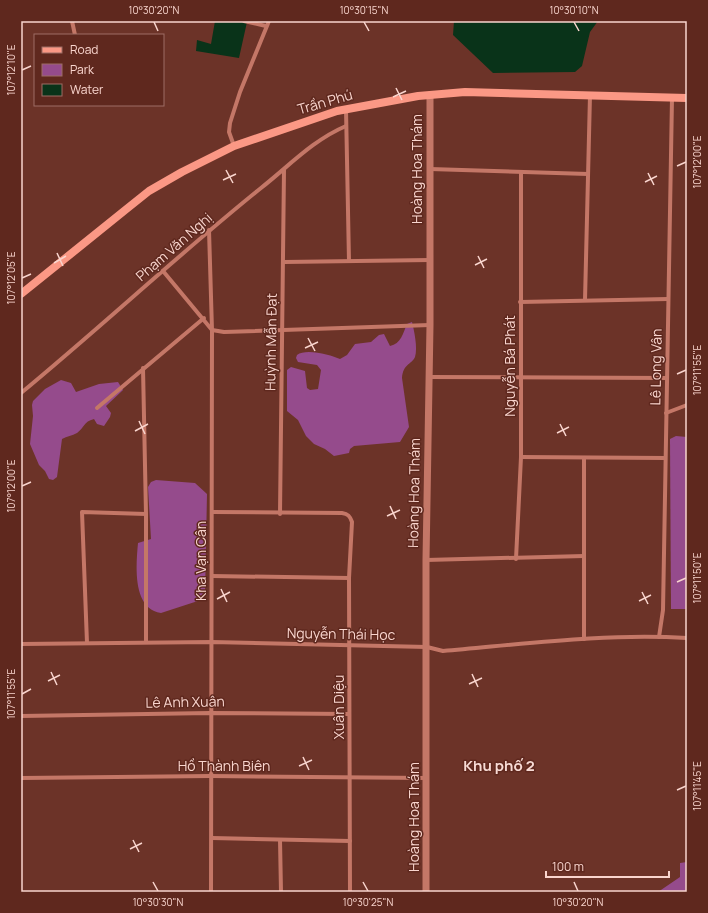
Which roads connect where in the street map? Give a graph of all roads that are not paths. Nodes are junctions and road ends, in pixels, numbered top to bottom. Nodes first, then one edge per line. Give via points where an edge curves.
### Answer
1 (72, 21) edge
2 (244, 21) edge
3 (269, 21) edge
4 (266, 26) junction
5 (75, 34) edge
6 (430, 95) junction
7 (590, 95) junction
8 (672, 98) junction
9 (687, 98) edge
10 (346, 109) junction
11 (346, 126) junction
12 (234, 146) junction
13 (430, 169) junction
14 (284, 170) junction
15 (522, 172) junction
16 (588, 174) junction
17 (209, 230) junction
18 (430, 260) junction
19 (349, 261) junction
20 (284, 262) junction
21 (162, 271) junction
22 (21, 294) edge
23 (668, 299) junction
24 (584, 300) junction
25 (520, 302) junction
26 (204, 318) junction
27 (430, 325) junction
28 (212, 330) junction
29 (282, 330) junction
30 (143, 368) junction
31 (429, 377) junction
32 (521, 378) junction
33 (667, 378) junction
34 (21, 393) edge
35 (687, 406) edge
36 (97, 408) dead end
37 (666, 413) junction
38 (521, 457) junction
39 (665, 458) junction
40 (584, 459) junction
41 (212, 512) junction
42 (146, 514) junction
43 (280, 514) junction
44 (584, 556) junction
45 (516, 559) junction
46 (426, 560) junction
47 (212, 576) junction
48 (349, 578) junction
49 (659, 637) junction
50 (687, 638) edge
51 (584, 639) junction
52 (146, 642) junction
53 (212, 642) junction
54 (87, 643) junction
55 (21, 644) edge
56 (349, 645) junction
57 (427, 647) junction
58 (210, 713) junction
59 (350, 714) junction
60 (21, 716) edge
61 (211, 776) junction
62 (350, 777) junction
63 (21, 778) edge
64 (427, 778) junction
65 (212, 838) junction
66 (280, 840) junction
67 (350, 841) junction
68 (211, 892) edge
69 (281, 892) edge
70 (350, 892) edge
71 (426, 892) edge

1 - 5 street
2 - 4 street
3 - 4 street
4 - 12 street via 230,124 229,132
6 - 7 main road, Trần Phú via 474,92
6 - 10 main road, Trần Phú
6 - 13 street, Hoàng Hoa Thám
7 - 8 main road, Trần Phú
7 - 16 street
8 - 9 main road, Trần Phú
8 - 23 street, Lê Long Vân
10 - 11 street
10 - 12 main road, Trần Phú
11 - 14 street, Phạm Văn Nghị via 315,142
11 - 19 street
12 - 22 main road, Trần Phú via 150,191
13 - 15 street
13 - 18 street, Hoàng Hoa Thám
14 - 17 street, Phạm Văn Nghị
14 - 20 street, Huỳnh Mẫn Đạt
15 - 16 street
15 - 25 street, Nguyễn Bá Phát
16 - 24 street
17 - 21 street, Phạm Văn Nghị
17 - 28 street, Kha Vạn Cân
18 - 19 street
18 - 27 street, Hoàng Hoa Thám
19 - 20 street
20 - 29 street, Huỳnh Mẫn Đạt
21 - 26 street
21 - 34 street, Phạm Văn Nghị
23 - 24 street
23 - 33 street, Lê Long Vân
24 - 25 street
25 - 32 street, Nguyễn Bá Phát
26 - 28 street
26 - 30 street
27 - 29 street
27 - 31 street, Hoàng Hoa Thám
28 - 29 street
28 - 41 street, Kha Vạn Cân
29 - 43 street, Huỳnh Mẫn Đạt
30 - 36 street
30 - 42 street
31 - 32 street
31 - 46 street, Hoàng Hoa Thám
32 - 33 street
32 - 38 street, Nguyễn Bá Phát
33 - 37 street, Lê Long Vân
35 - 37 street
37 - 39 street, Lê Long Vân
38 - 40 street
38 - 45 street, Nguyễn Bá Phát
39 - 40 street
39 - 49 street, Lê Long Vân via 663,610
40 - 44 street
41 - 43 street
41 - 47 street, Kha Vạn Cân
42 - 52 street
42 - 54 street via 82,512
43 - 48 street, Xuân Diệu via 348,514 352,522
44 - 45 street
44 - 51 street
45 - 46 street
46 - 57 street, Hoàng Hoa Thám
47 - 48 street
47 - 53 street, Kha Vạn Cân
48 - 56 street, Xuân Diệu
49 - 50 street, Nguyễn Thái Học
49 - 51 street, Nguyễn Thái Học
51 - 57 street, Nguyễn Thái Học via 443,651
52 - 53 street, Nguyễn Thái Học
52 - 54 street, Nguyễn Thái Học
53 - 56 street, Nguyễn Thái Học
53 - 58 street, Kha Vạn Cân
54 - 55 street, Nguyễn Thái Học
56 - 57 street, Nguyễn Thái Học
56 - 59 street, Xuân Diệu
57 - 64 street, Hoàng Hoa Thám
58 - 59 street, Lê Anh Xuân
58 - 60 street, Lê Anh Xuân
58 - 61 street, Kha Vạn Cân
59 - 62 street, Xuân Diệu
61 - 62 street, Hồ Thành Biên
61 - 63 street, Hồ Thành Biên
61 - 65 street, Kha Vạn Cân
62 - 64 street, Hồ Thành Biên
62 - 67 street, Xuân Diệu
64 - 71 street, Hoàng Hoa Thám
65 - 66 street
65 - 68 street, Kha Vạn Cân
66 - 67 street
66 - 69 street
67 - 70 street, Xuân Diệu

